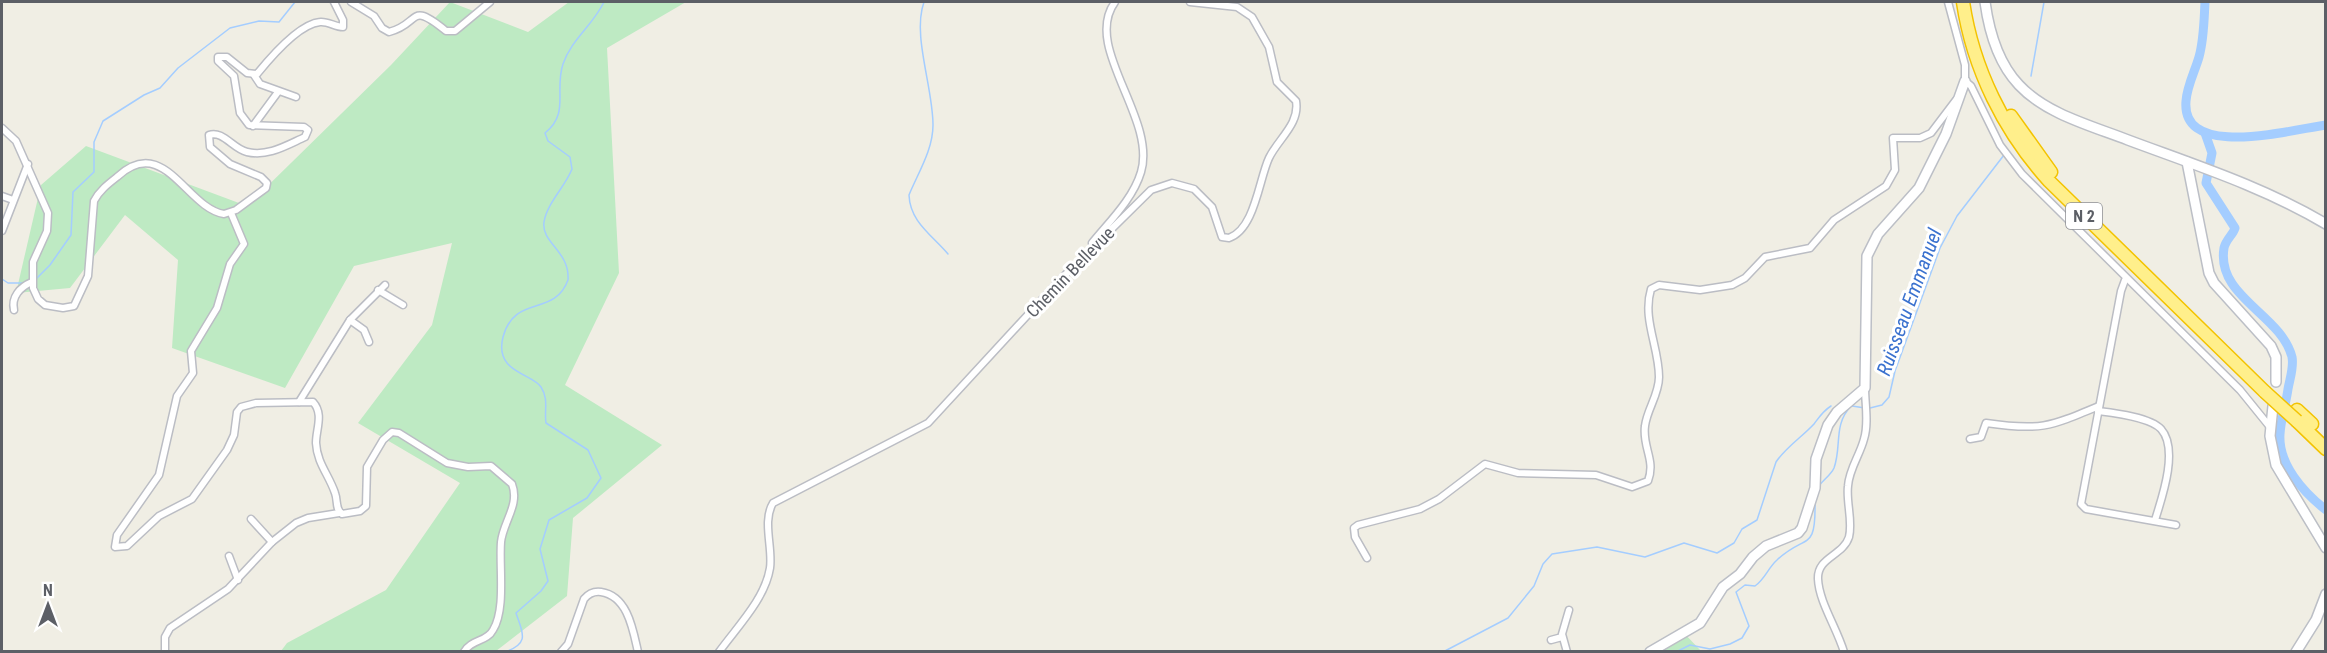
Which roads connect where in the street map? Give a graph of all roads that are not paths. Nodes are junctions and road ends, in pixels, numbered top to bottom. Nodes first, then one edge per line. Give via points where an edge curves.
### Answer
1 (334, 2) edge
2 (351, 2) edge
3 (490, 2) edge
4 (1115, 2) edge
5 (1190, 2) edge
6 (1948, 2) edge
7 (1963, 2) edge
8 (1971, 2) edge
9 (1985, 2) edge
10 (254, 75) junction
11 (1965, 81) junction
12 (279, 92) junction
13 (296, 96) dead end
14 (1957, 100) junction
15 (254, 126) junction
16 (2, 128) edge
17 (28, 164) junction
18 (2192, 164) junction
19 (2, 198) edge
20 (12, 202) junction
21 (231, 213) junction
22 (2325, 224) edge
23 (2, 231) edge
24 (1071, 268) junction
25 (2125, 280) junction
26 (32, 282) junction
27 (385, 285) dead end
28 (378, 290) junction
29 (403, 305) dead end
30 (14, 310) dead end
31 (350, 320) junction
32 (369, 342) dead end
33 (324, 366) junction
34 (332, 369) dead end
35 (2270, 386) junction
36 (1865, 388) junction
37 (299, 402) junction
38 (2273, 406) dead end
39 (2099, 409) junction
40 (2297, 416) junction
41 (2270, 427) junction
42 (2325, 438) edge
43 (1970, 439) dead end
44 (2325, 449) edge
45 (339, 513) junction
46 (251, 519) dead end
47 (2155, 520) junction
48 (2176, 525) dead end
49 (272, 542) junction
50 (2325, 548) edge
51 (229, 556) dead end
52 (1367, 558) dead end
53 (238, 580) junction
54 (2325, 594) edge
55 (1569, 610) dead end
56 (1562, 637) junction
57 (1551, 640) dead end
58 (165, 651) edge
59 (464, 651) edge
60 (561, 651) edge
61 (638, 651) edge
62 (719, 651) edge
63 (1567, 651) edge
64 (1650, 651) edge
65 (1844, 651) edge
66 (2296, 651) edge

1 - 10 street via 343,27 324,22 308,27 277,50
2 - 3 street via 374,15 389,32 421,11 432,14 446,30 455,31
4 - 24 street via 1107,16 1106,35 1142,138 1144,157 1127,199
5 - 24 street, Chemin Bellevue via 1237,7 1252,17 1269,47 1277,82 1296,101 1296,117 1272,153 1254,207 1233,237 1221,235 1215,212 1200,194 1186,185 1166,184 1143,196
6 - 11 street via 1965,65
7 - 35 highway, N 2 via 1980,70 2017,143 2049,182
8 - 35 highway, N 2 via 1991,76 2015,124 2045,165
9 - 18 street via 2001,61 2027,92 2076,119
10 - 12 street via 258,83
10 - 15 street via 247,74 227,57 218,57 234,76 242,118
11 - 14 street
11 - 25 street via 2000,144 2022,174
12 - 13 street
12 - 15 street
14 - 36 street via 1946,134 1919,188 1878,234 1867,256
14 - 52 street via 1931,133 1920,138 1893,138 1895,170 1886,186 1834,220 1810,248 1765,257 1745,278 1732,285 1700,290 1659,285 1651,289 1649,326 1659,387 1645,426 1652,459 1648,481 1632,487 1596,475 1518,473 1485,464 1420,509 1354,528
15 - 21 street via 304,127 308,134 274,151 260,153 240,149 217,134 209,135 210,147 230,164 267,183 266,188
16 - 17 street via 14,138
17 - 20 street
17 - 26 street via 49,220 35,254
18 - 22 street via 2281,200
18 - 35 street via 2210,273 2214,283 2271,346 2276,357
19 - 20 street
20 - 23 street
21 - 26 street via 211,210 168,170 148,165 130,167 94,201 88,276 76,304 63,308 45,305 36,296
21 - 37 street via 244,244 230,264 217,308 191,351 193,373 177,396 159,475 121,528 115,548 127,546 159,516 192,500 227,450 241,406
24 - 62 street, Chemin Bellevue via 928,423 772,503 769,573 760,596
25 - 39 street
25 - 41 street via 2240,390
26 - 30 street via 17,294
27 - 28 street
28 - 29 street
28 - 31 street
31 - 32 street via 364,330
31 - 33 street
33 - 34 street
33 - 37 street
35 - 40 highway, N 2, bridge
36 - 64 street via 1828,425 1816,459 1815,488 1798,533 1753,556 1740,574 1723,587 1700,623
36 - 65 street via 1865,437 1848,487 1849,536 1841,550 1821,565 1818,575 1826,608
37 - 45 street via 313,402 318,409 318,458 334,491
38 - 41 street
39 - 43 street via 2044,427 1986,423 1981,437
39 - 47 street via 2155,425 2164,435 2169,458 2166,485
39 - 47 street via 2082,507
40 - 42 highway, N 2
40 - 44 highway, N 2
41 - 50 street via 2276,465
45 - 49 street via 296,523
45 - 59 street via 353,514 366,506 367,467 392,432 447,463 492,466 510,481 515,497 501,540 497,620 490,634
46 - 49 street
47 - 48 street
49 - 53 street
51 - 53 street
53 - 58 street via 170,628
54 - 66 street via 2316,620
55 - 56 street
56 - 57 street
56 - 63 street
60 - 61 street via 568,644 584,599 597,592 621,603

